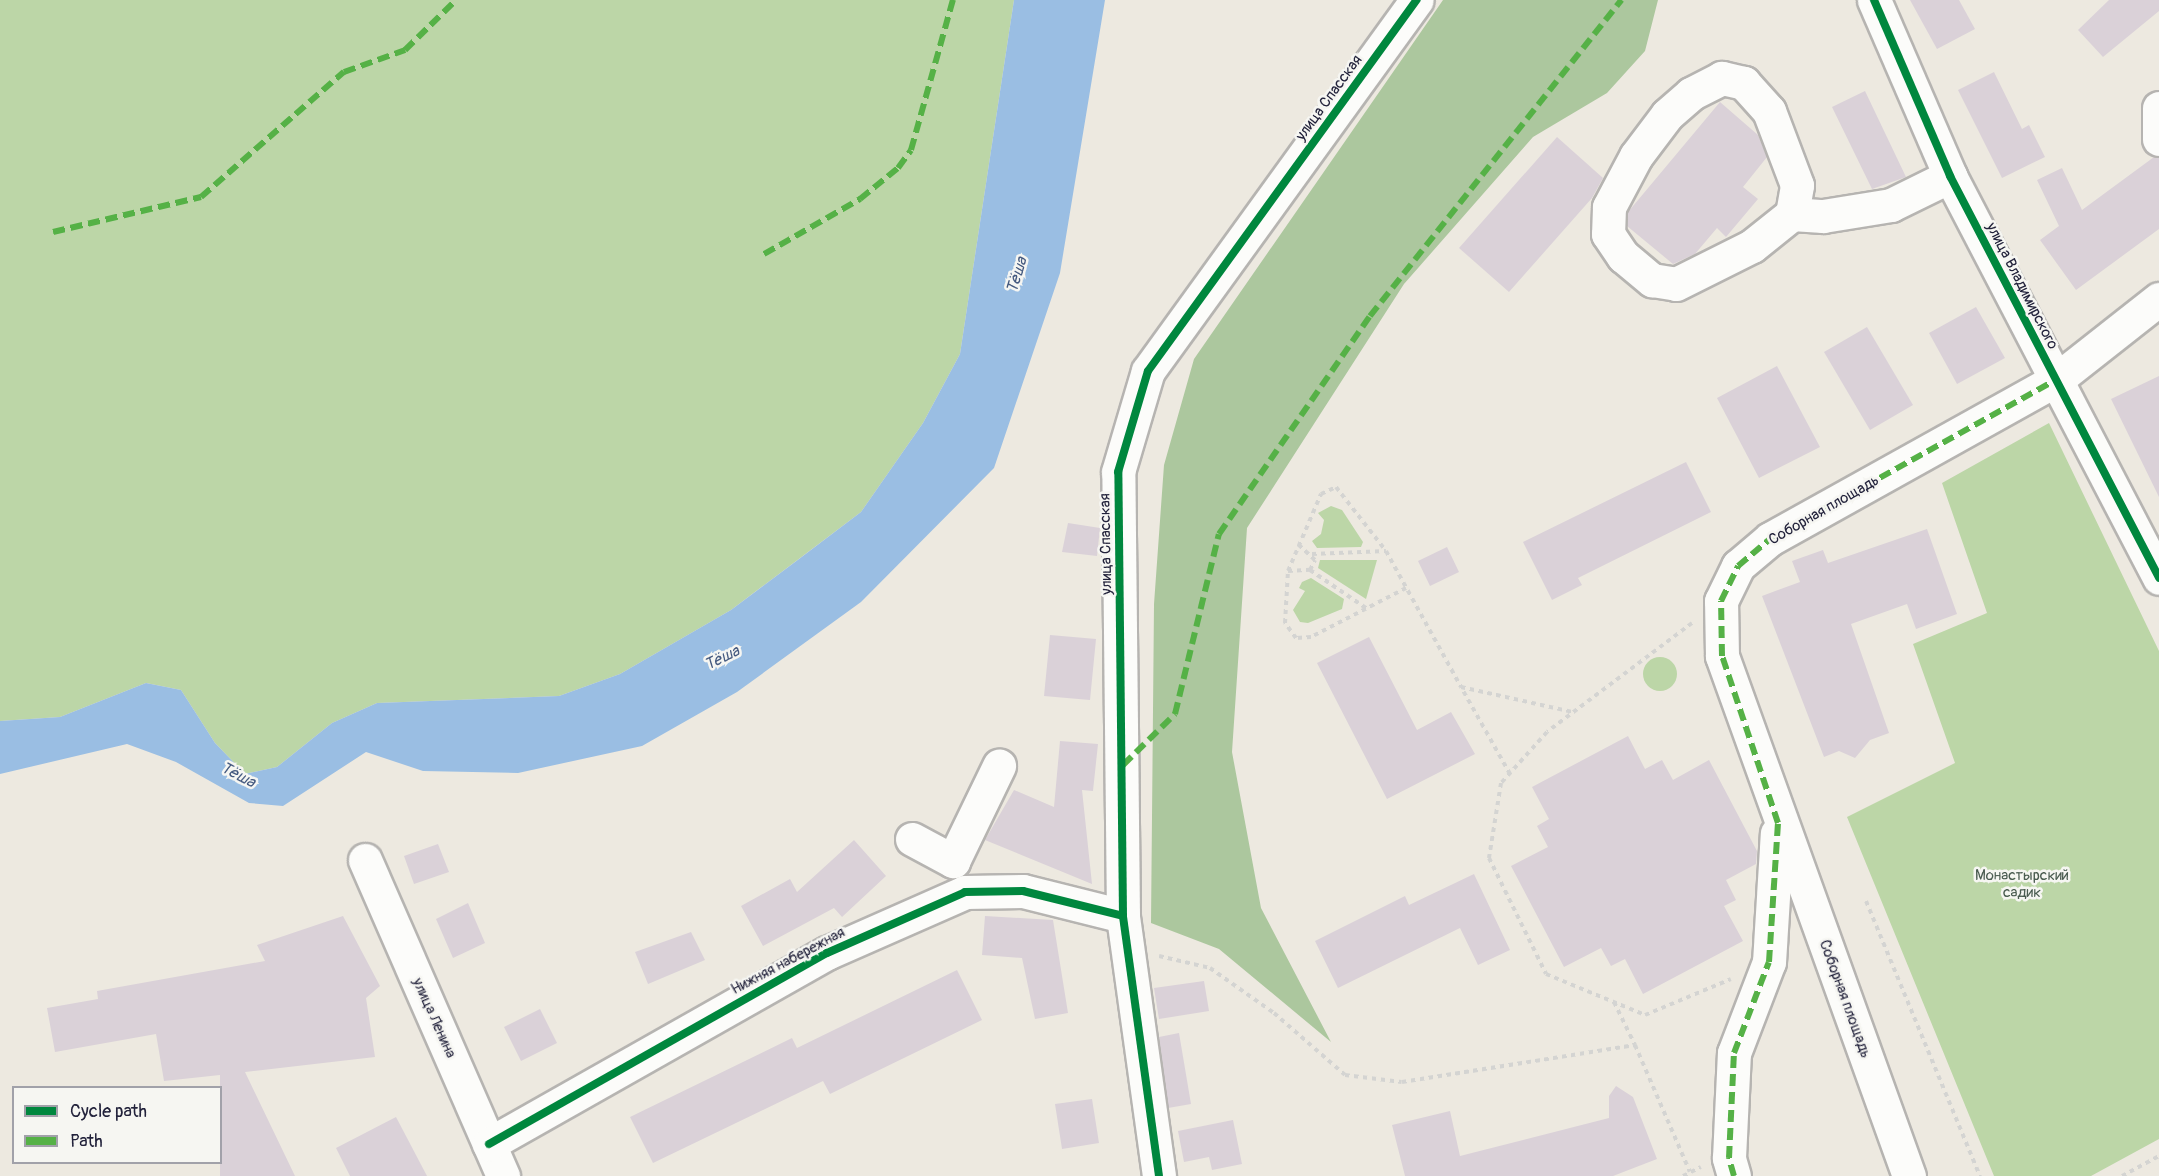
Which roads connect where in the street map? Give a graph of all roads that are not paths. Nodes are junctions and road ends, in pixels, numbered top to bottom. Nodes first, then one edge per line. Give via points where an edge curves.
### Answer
1 (1417, 0) edge
2 (1874, 0) edge
3 (2159, 108) edge
4 (2159, 139) edge
5 (1950, 176) junction
6 (1792, 214) junction
7 (2159, 299) edge
8 (2056, 380) junction
9 (2159, 578) edge
10 (999, 766) dead end
11 (1778, 823) junction
12 (912, 839) dead end
13 (365, 861) dead end
14 (953, 861) junction
15 (965, 892) junction
16 (1123, 916) junction
17 (489, 1144) junction
18 (503, 1176) edge
19 (1159, 1176) edge
20 (1734, 1176) edge
21 (1909, 1176) edge

1 - 16 street, улица Спасская via 1148,371 1118,472
2 - 5 street, улица Владимирского
3 - 4 street
5 - 6 street via 1891,205 1823,216
5 - 8 street, улица Владимирского
6 - 6 street via 1797,185 1769,111 1744,83 1722,78 1691,94 1667,115 1636,156 1609,207 1608,234 1652,280 1676,284 1752,246
7 - 8 street, Соборная площадь
8 - 9 street, улица Владимирского
8 - 11 street, Соборная площадь via 1770,538 1738,566 1721,601 1722,656
10 - 14 street
11 - 20 street, Соборная площадь via 1769,962 1734,1053 1729,1158
11 - 21 street, Соборная площадь
12 - 14 street
13 - 17 street, улица Ленина
14 - 15 street
15 - 16 street, Нижняя набережная via 1023,891
15 - 17 street, Нижняя набережная via 827,953
16 - 19 street, улица Спасская
17 - 18 street, улица Ленина

